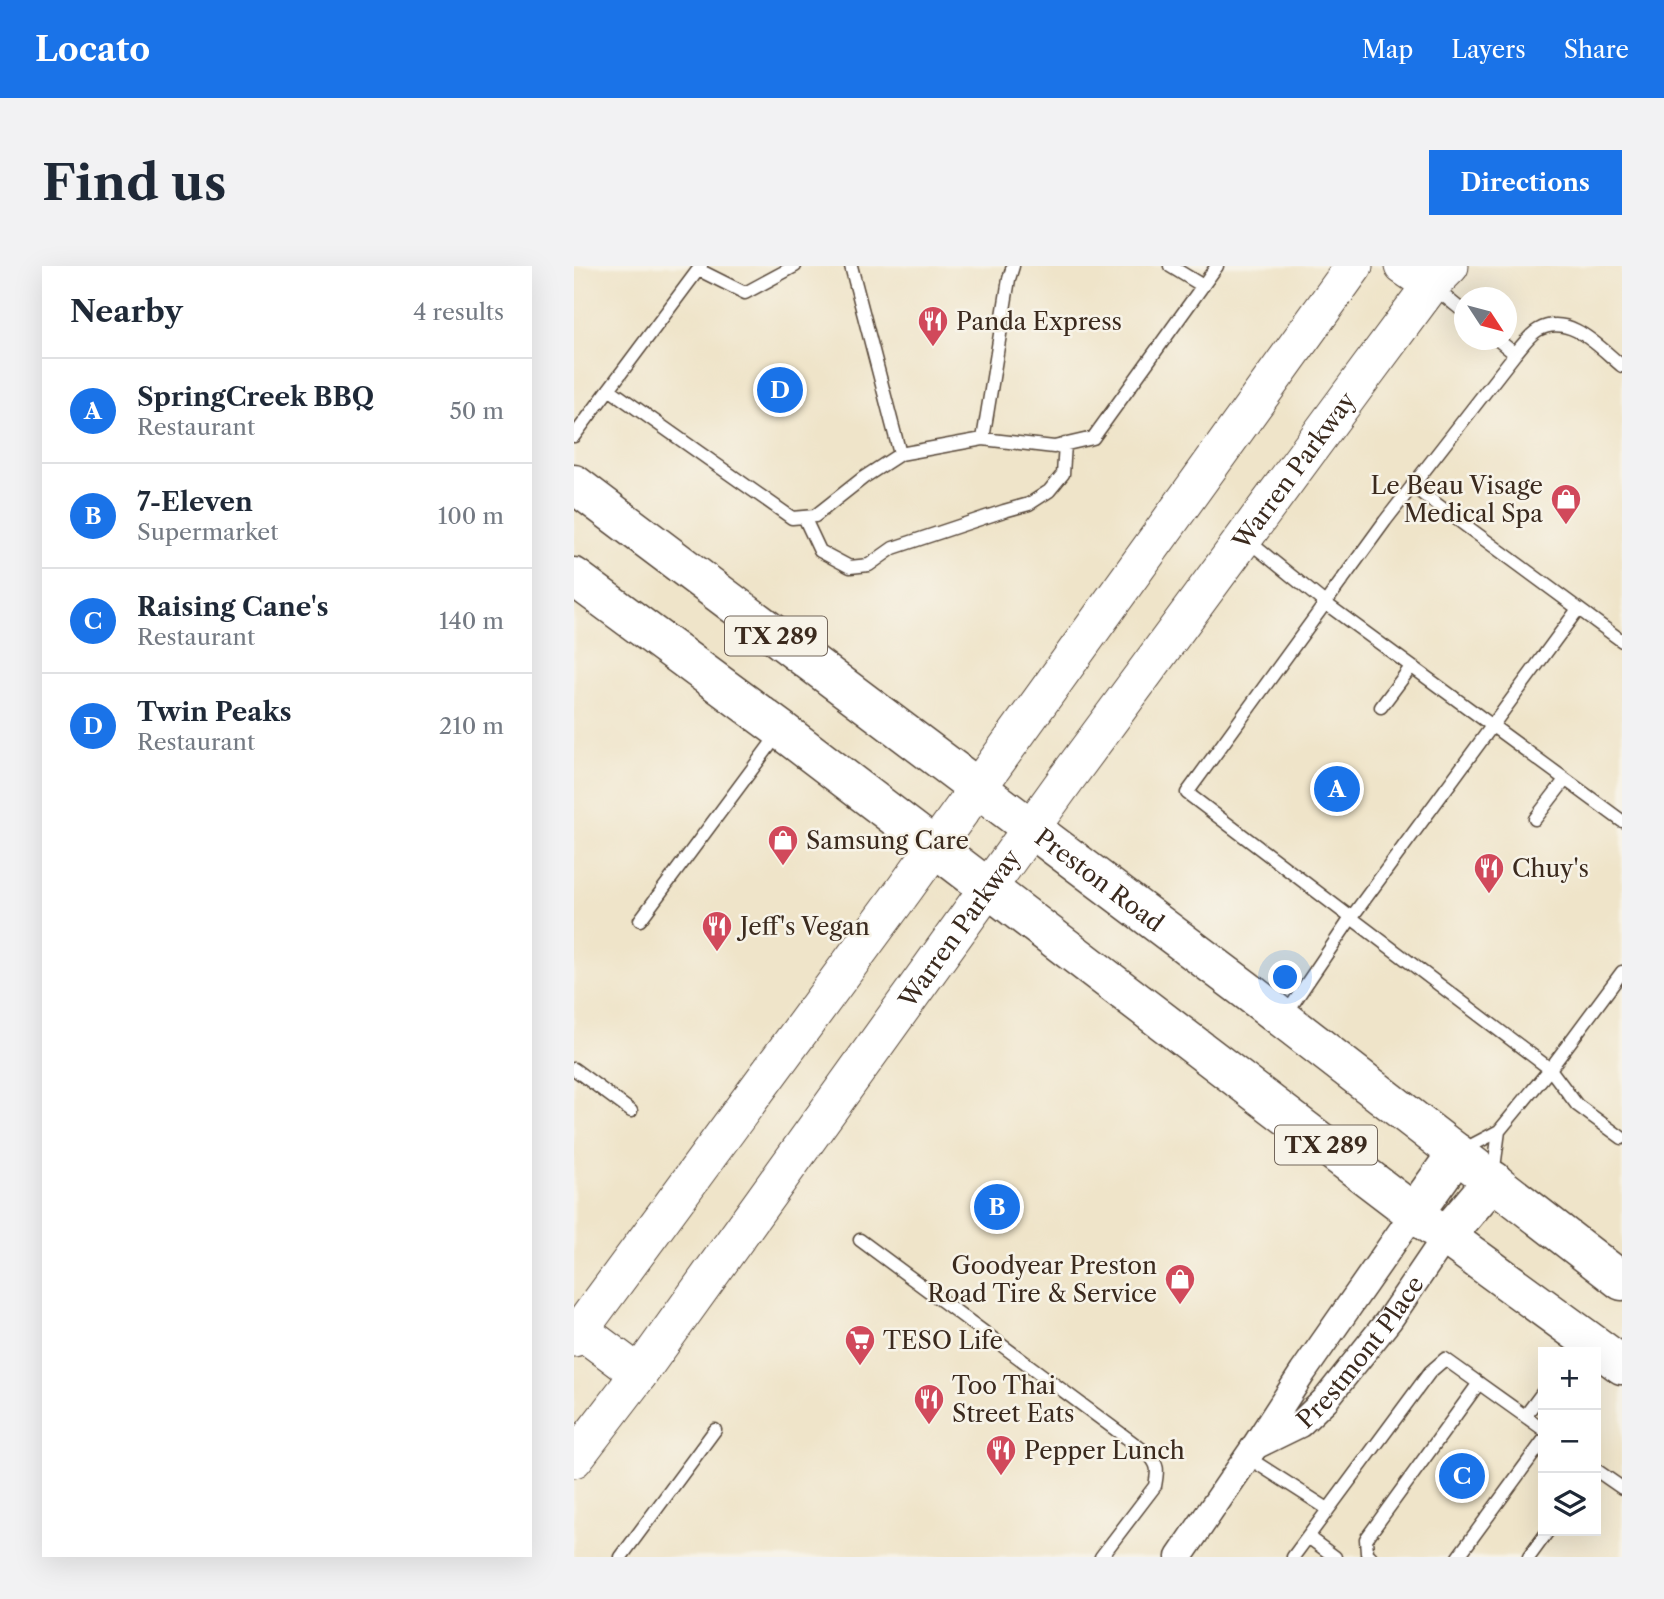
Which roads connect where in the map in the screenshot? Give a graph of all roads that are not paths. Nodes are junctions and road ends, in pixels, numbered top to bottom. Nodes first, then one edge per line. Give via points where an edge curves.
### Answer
1 (795, 266) edge
2 (851, 266) edge
3 (1013, 266) edge
4 (1170, 266) edge
5 (1217, 266) edge
6 (1354, 266) edge
7 (700, 268) edge
8 (1428, 272) edge
9 (1203, 286) junction
10 (1454, 300) edge
11 (1510, 350) edge
12 (1515, 354) junction
13 (1622, 366) edge
14 (610, 389) junction
15 (574, 436) edge
16 (983, 439) junction
17 (1065, 444) junction
18 (900, 454) junction
19 (574, 484) edge
20 (1412, 486) junction
21 (804, 517) junction
22 (1244, 537) junction
23 (574, 577) edge
24 (1325, 603) junction
25 (1578, 609) junction
26 (1622, 640) edge
27 (1411, 667) junction
28 (1381, 707) dead end
29 (1492, 726) junction
30 (781, 730) junction
31 (1565, 780) junction
32 (977, 788) junction
33 (1535, 819) dead end
34 (1622, 821) edge
35 (1030, 827) junction
36 (935, 848) junction
37 (989, 887) junction
38 (1351, 918) junction
39 (640, 920) dead end
40 (1622, 972) edge
41 (1283, 1018) junction
42 (574, 1069) edge
43 (1550, 1069) junction
44 (631, 1111) dead end
45 (1499, 1130) junction
46 (1622, 1138) edge
47 (1457, 1153) junction
48 (1493, 1180) junction
49 (1414, 1213) junction
50 (1446, 1236) junction
51 (860, 1240) dead end
52 (1622, 1281) edge
53 (577, 1334) edge
54 (1622, 1366) edge
55 (639, 1374) junction
56 (1479, 1382) junction
57 (1538, 1399) edge
58 (1525, 1416) junction
59 (1538, 1425) edge
60 (715, 1430) dead end
61 (1538, 1448) edge
62 (1251, 1452) junction
63 (574, 1459) edge
64 (1600, 1473) edge
65 (1622, 1488) edge
66 (1328, 1509) junction
67 (1544, 1536) edge
68 (1308, 1537) junction
69 (621, 1557) edge
70 (1101, 1557) edge
71 (1179, 1557) edge
72 (1293, 1557) edge
73 (1335, 1557) edge
74 (1371, 1557) edge
75 (1458, 1557) edge
76 (1529, 1557) edge

1 - 7 lane via 745,293
2 - 18 lane
3 - 16 lane
4 - 9 lane
5 - 9 lane
6 - 32 main road
7 - 14 lane
8 - 10 lane
8 - 22 main road, Warren Parkway
9 - 17 lane via 1093,438
11 - 12 lane
12 - 13 lane via 1536,330 1553,324 1576,329
12 - 20 lane
14 - 15 lane
14 - 21 lane via 792,518
16 - 17 lane via 1054,447
16 - 18 lane
17 - 21 lane via 1063,474 1030,505 893,548 869,565 850,567 820,551
18 - 21 lane via 815,516
19 - 32 main road, Preston Road / TX 289
20 - 24 lane
20 - 25 lane
22 - 24 lane
22 - 35 main road, Warren Parkway
23 - 30 main road, TX 289
24 - 27 lane
24 - 38 lane via 1187,793
25 - 26 lane
25 - 29 lane
27 - 28 lane
27 - 29 lane
29 - 31 lane
29 - 38 lane
30 - 36 main road, TX 289
30 - 39 lane
31 - 33 lane
31 - 34 lane
32 - 35 main road, Preston Road / TX 289
32 - 36 main road
35 - 37 main road, Warren Parkway
35 - 41 main road, Preston Road / TX 289
36 - 37 main road, TX 289
36 - 53 main road
37 - 49 main road, TX 289
37 - 55 main road, Warren Parkway
38 - 41 lane
38 - 43 lane
40 - 43 lane
41 - 47 main road, Preston Road / TX 289
42 - 44 lane
43 - 45 lane
43 - 46 lane via 1577,1105
45 - 47 lane
45 - 48 lane
47 - 48 main road, Preston Road / TX 289
47 - 49 main road
48 - 50 main road
48 - 52 main road, Preston Road / TX 289
49 - 50 main road, TX 289
49 - 62 street, Prestmont Place
50 - 54 main road, TX 289 via 1582,1341
50 - 62 street, Prestmont Place via 1389,1320 1325,1399 1300,1424
51 - 70 lane via 1156,1462 1155,1486
53 - 55 main road
55 - 63 main road, Warren Parkway
56 - 58 lane
56 - 66 lane via 1445,1359 1430,1372
56 - 74 lane via 1366,1539
57 - 58 lane
58 - 59 lane
60 - 69 lane
61 - 75 lane
62 - 66 lane
62 - 71 street, Prestmont Place
64 - 65 lane
66 - 68 lane
67 - 76 lane
68 - 72 lane
68 - 73 lane

